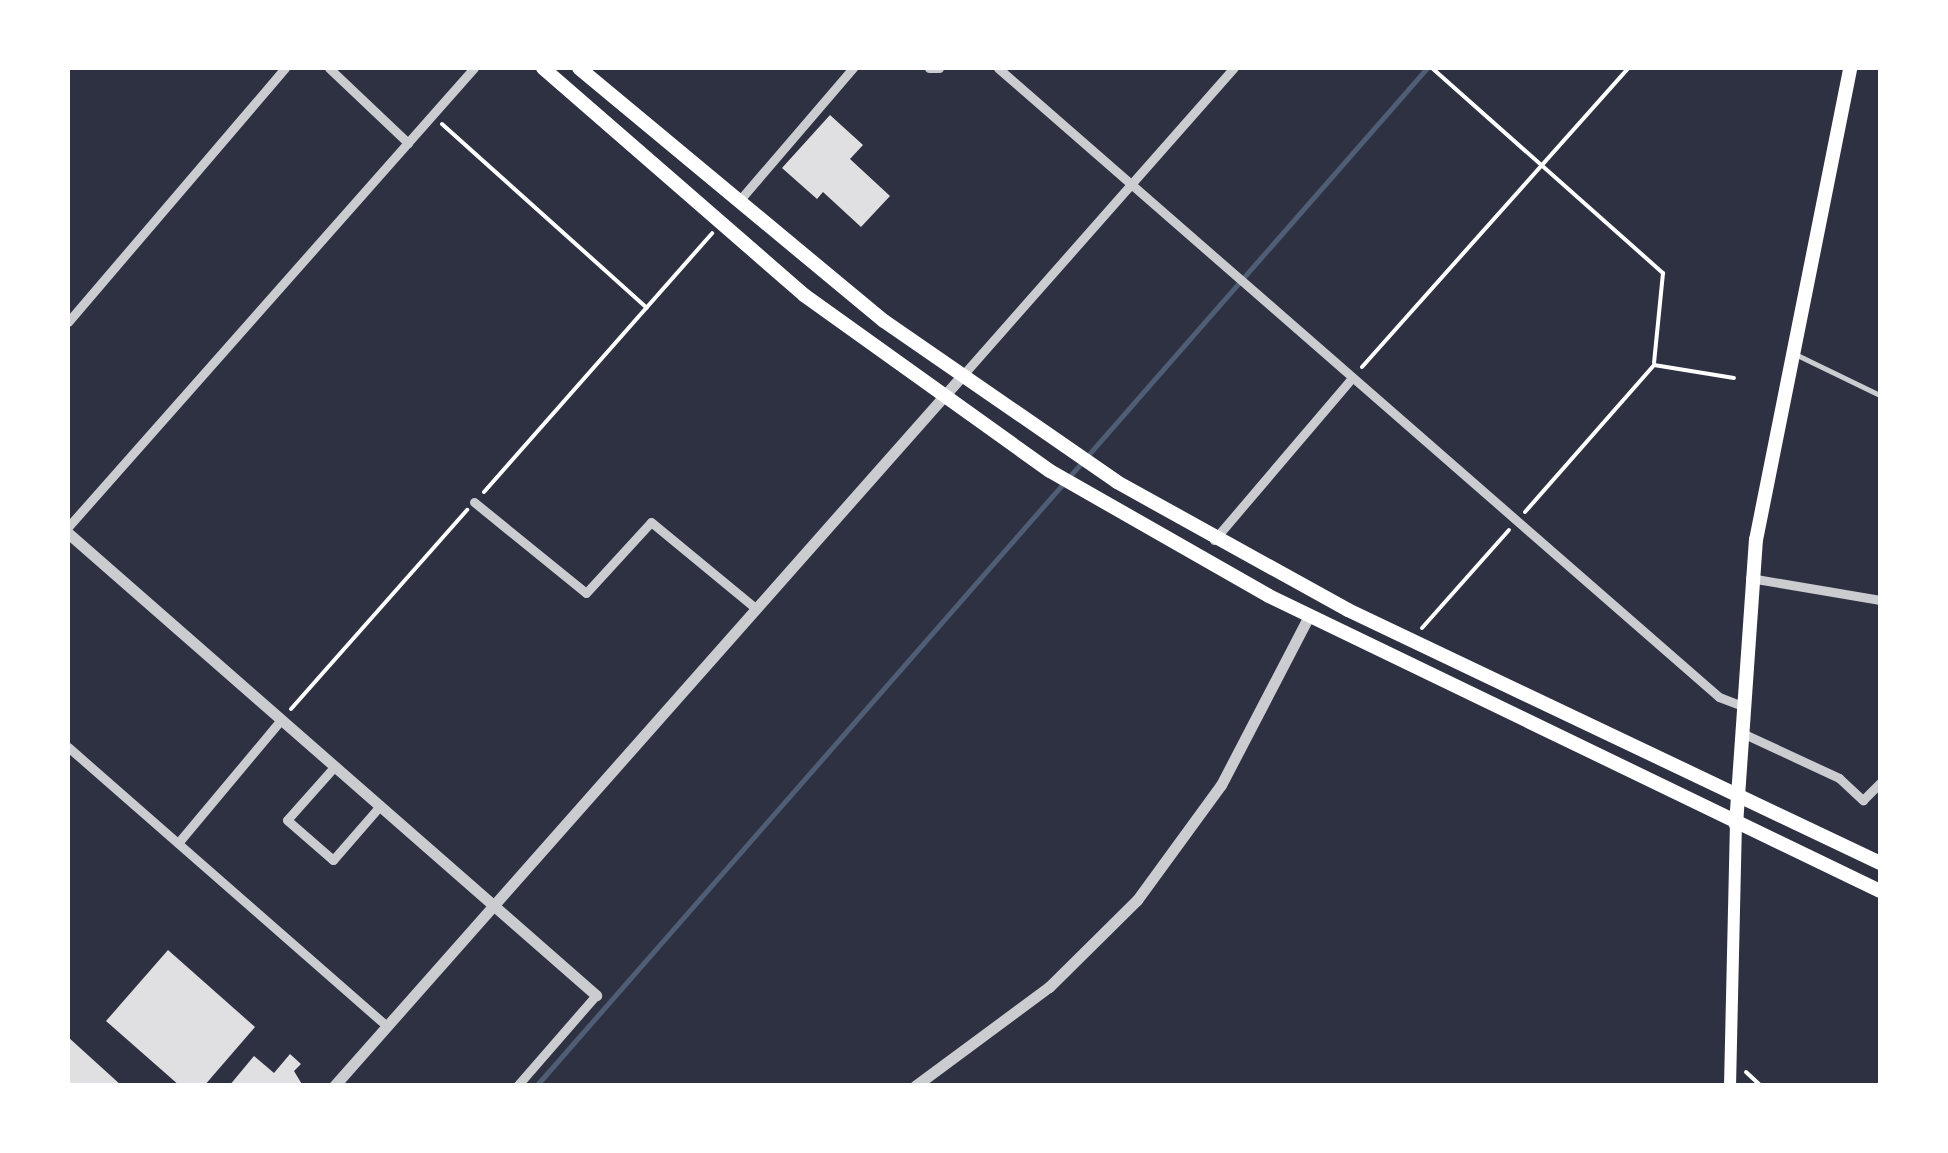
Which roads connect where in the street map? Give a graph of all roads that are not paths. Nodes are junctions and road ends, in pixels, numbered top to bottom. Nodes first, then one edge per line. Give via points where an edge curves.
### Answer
1 (285, 68) edge
2 (328, 68) edge
3 (474, 68) edge
4 (543, 68) edge
5 (579, 68) edge
6 (852, 68) edge
7 (928, 68) edge
8 (939, 68) edge
9 (998, 68) edge
10 (1234, 68) edge
11 (1850, 68) edge
12 (408, 143) junction
13 (1132, 183) junction
14 (738, 202) junction
15 (68, 322) edge
16 (1792, 352) junction
17 (960, 378) junction
18 (1352, 378) junction
19 (1880, 395) edge
20 (942, 398) junction
21 (474, 502) road end
22 (68, 530) edge
23 (1214, 540) junction
24 (1750, 578) junction
25 (1880, 600) edge
26 (754, 607) junction
27 (1309, 616) junction
28 (1740, 705) junction
29 (281, 720) junction
30 (1738, 731) junction
31 (68, 747) edge
32 (335, 766) junction
33 (1880, 783) edge
34 (1737, 796) junction
35 (380, 806) junction
36 (1736, 825) junction
37 (178, 842) junction
38 (1880, 862) edge
39 (1880, 891) edge
40 (492, 903) junction
41 (596, 995) joint
42 (386, 1025) junction
43 (334, 1086) edge
44 (517, 1086) edge
45 (915, 1086) edge
46 (1730, 1086) edge

1 - 15 street
2 - 12 street
3 - 12 street
4 - 20 main road via 721,223
5 - 14 main road
6 - 14 street
7 - 8 street
9 - 13 street
10 - 13 street
11 - 16 main road
12 - 22 street
13 - 17 street
13 - 18 street
14 - 17 main road
16 - 19 lane
16 - 24 main road
17 - 20 street
17 - 23 main road
18 - 23 street
18 - 28 street via 1719,698
20 - 26 street
20 - 27 main road via 1164,540
21 - 26 street via 586,593 652,522
22 - 29 street
23 - 34 main road
24 - 25 street
24 - 28 main road
26 - 40 street
27 - 36 main road
27 - 45 street via 1221,785 1137,900 1049,987
28 - 30 main road
29 - 32 street
29 - 37 street
30 - 33 street via 1838,778 1863,800
30 - 34 main road
31 - 37 street
32 - 35 street
32 - 35 street via 287,820 334,860
34 - 36 main road
34 - 38 main road
35 - 40 street
36 - 39 main road
36 - 46 main road
37 - 42 street
40 - 41 street
40 - 42 street
41 - 44 street
42 - 43 street

